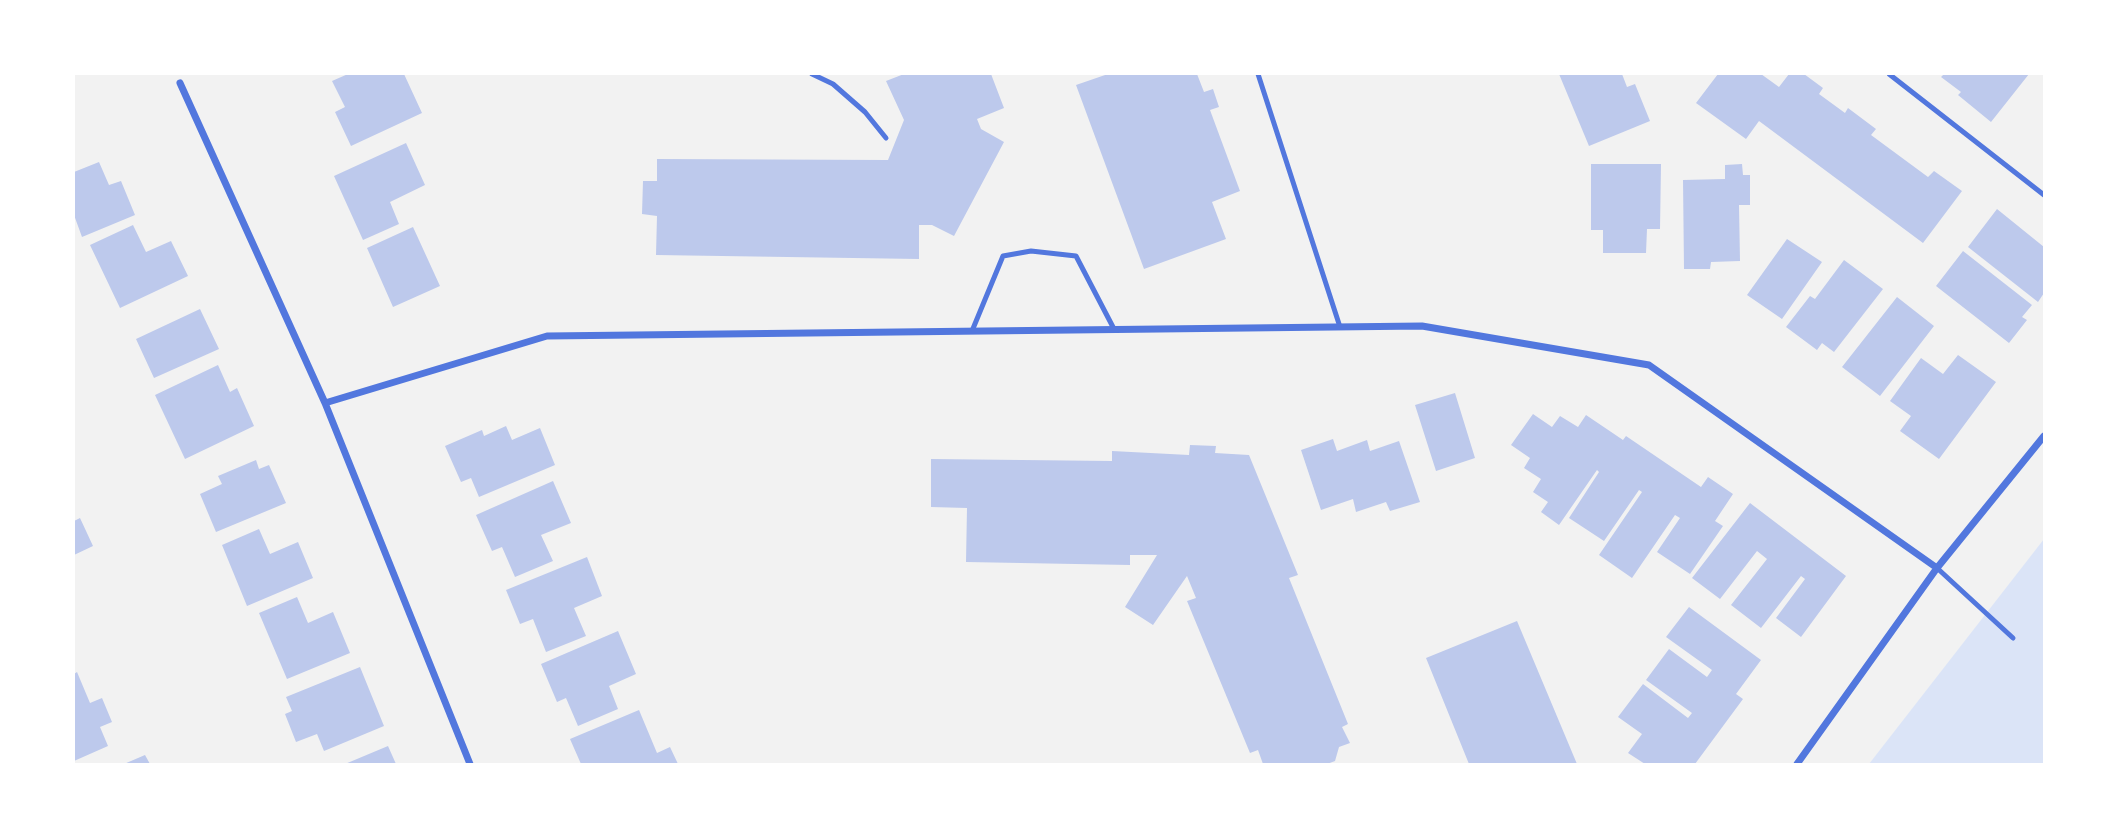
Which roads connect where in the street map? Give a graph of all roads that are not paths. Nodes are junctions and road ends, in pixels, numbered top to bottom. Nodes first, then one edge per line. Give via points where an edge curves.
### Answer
1 (812, 74) edge
2 (1258, 74) edge
3 (1889, 74) edge
4 (180, 83) dead end
5 (886, 138) dead end
6 (2045, 195) edge
7 (1340, 327) junction
8 (1114, 330) junction
9 (972, 331) junction
10 (325, 403) junction
11 (2045, 436) edge
12 (1937, 568) junction
13 (2013, 638) dead end
14 (470, 765) edge
15 (1797, 765) edge

1 - 5 lane via 833,84
2 - 7 lane
3 - 6 lane
4 - 10 street
7 - 8 street
7 - 12 street via 1422,326 1649,365
8 - 9 street
8 - 9 lane via 1076,256 1031,251 1003,256
9 - 10 street via 548,336
10 - 14 street
11 - 12 street
12 - 13 lane
12 - 15 street

